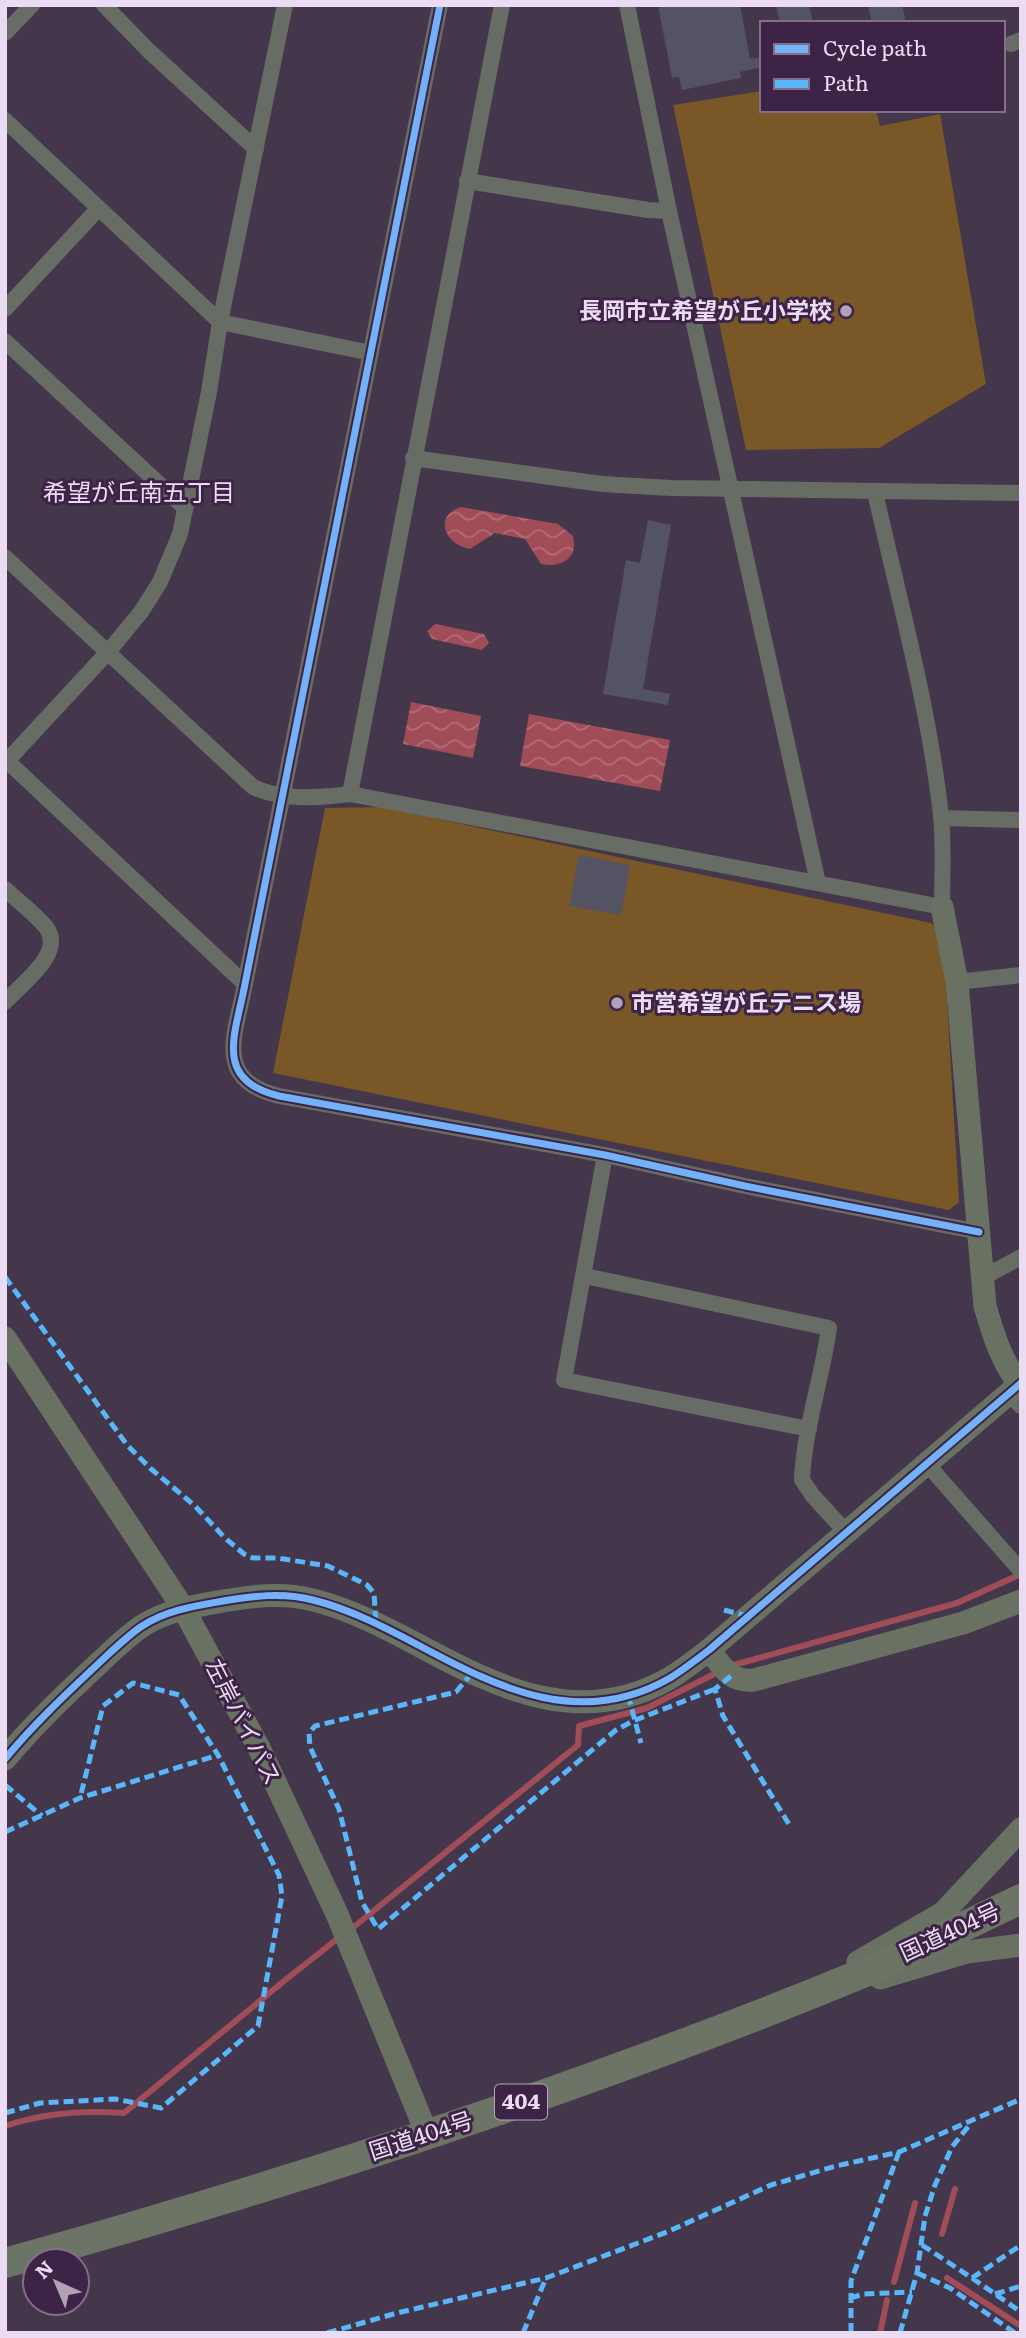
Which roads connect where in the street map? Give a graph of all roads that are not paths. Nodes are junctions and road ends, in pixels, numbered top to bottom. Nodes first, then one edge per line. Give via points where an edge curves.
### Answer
1 (32, 5) edge
2 (104, 5) edge
3 (285, 5) edge
4 (440, 5) edge
5 (502, 5) edge
6 (627, 5) edge
7 (5, 33) edge
8 (5, 120) edge
9 (256, 149) junction
10 (467, 181) junction
11 (99, 208) junction
12 (669, 211) junction
13 (5, 309) edge
14 (220, 322) junction
15 (5, 341) edge
16 (371, 353) junction
17 (413, 458) junction
18 (731, 488) junction
19 (875, 492) junction
20 (1021, 493) edge
21 (184, 507) junction
22 (5, 557) edge
23 (108, 652) junction
24 (6, 761) edge
25 (350, 794) junction
26 (284, 797) junction
27 (941, 818) junction
28 (1021, 820) edge
29 (818, 883) junction
30 (5, 888) edge
31 (942, 906) junction
32 (1021, 975) edge
33 (957, 982) junction
34 (245, 984) junction
35 (5, 1002) edge
36 (606, 1156) junction
37 (979, 1232) junction
38 (1021, 1256) edge
39 (585, 1276) junction
40 (982, 1278) junction
41 (5, 1338) edge
42 (1017, 1391) edge
43 (809, 1429) junction
44 (927, 1464) junction
45 (845, 1531) junction
46 (1021, 1571) edge
47 (1021, 1601) edge
48 (183, 1608) junction
49 (709, 1650) junction
50 (5, 1759) edge
51 (1021, 1829) edge
52 (1021, 1899) edge
53 (1021, 1945) edge
54 (730, 2026) junction
55 (427, 2134) junction
56 (5, 2263) edge

1 - 7 street
2 - 9 street
3 - 9 street
4 - 16 street
5 - 10 street
6 - 12 street
8 - 11 street
9 - 14 street
10 - 12 street
10 - 17 street
11 - 13 street
11 - 14 street
12 - 18 street
14 - 16 street
14 - 21 street
15 - 21 street
16 - 26 street
17 - 18 street via 602,484
17 - 25 street
18 - 19 street
18 - 29 street
19 - 20 street
19 - 27 street via 910,642
21 - 23 street via 180,534 160,582
22 - 23 street
23 - 24 street
23 - 26 street via 253,787
24 - 34 street
25 - 26 street
25 - 29 street
26 - 34 street
27 - 28 street
27 - 31 street
29 - 31 street
30 - 35 street via 47,928 53,943 50,954
31 - 33 street
32 - 33 street
33 - 37 street
34 - 36 street via 233,1061 242,1076 265,1093
36 - 37 street
36 - 39 street
37 - 40 street
38 - 40 street
39 - 43 street via 830,1328
39 - 43 street via 564,1380
40 - 42 street via 985,1306
41 - 48 street, 左岸バイパス
42 - 44 street
43 - 45 street via 802,1480
44 - 45 street
44 - 46 street
45 - 49 street
47 - 49 street via 963,1623 754,1680 731,1676
48 - 49 street via 263,1596 313,1600 376,1623 498,1683 564,1703 628,1695 668,1679
48 - 50 street via 142,1626 124,1640
48 - 55 street, 左岸バイパス via 259,1748 337,1914
51 - 54 street via 943,1913 868,1958
52 - 54 highway, 国道404号 / 404 via 866,1972
53 - 54 street via 967,1952
54 - 55 highway, 国道404号 / 404
55 - 56 highway, 国道404号 / 404 via 182,2214

